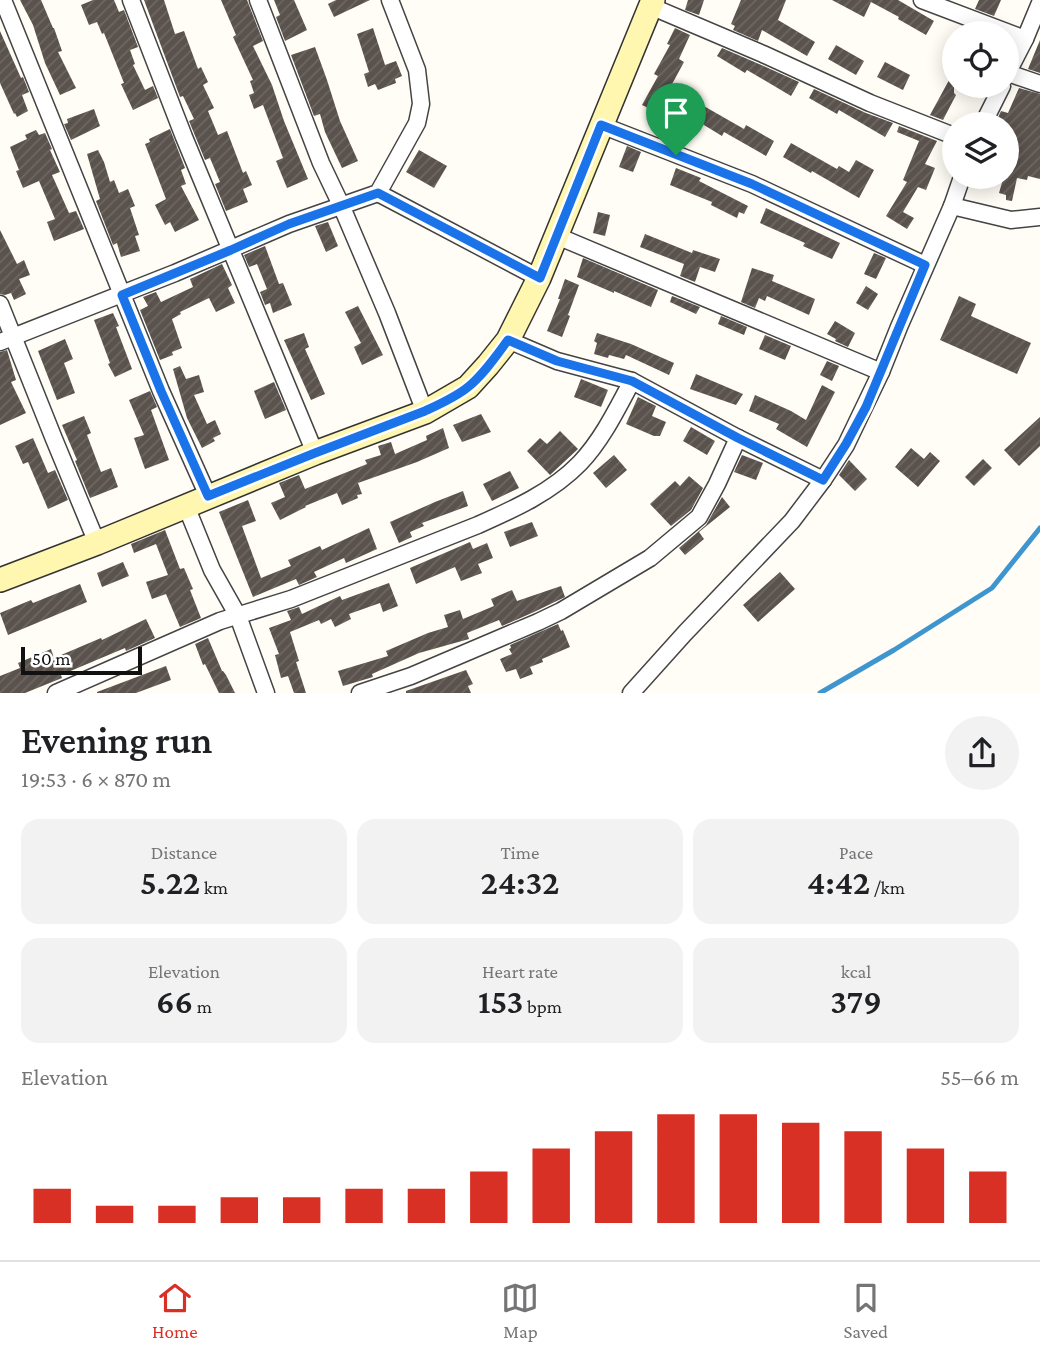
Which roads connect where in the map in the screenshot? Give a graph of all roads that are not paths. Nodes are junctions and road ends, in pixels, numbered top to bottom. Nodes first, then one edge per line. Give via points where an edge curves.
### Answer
1 (3, 0) edge
2 (131, 0) edge
3 (258, 0) edge
4 (390, 0) edge
5 (922, 0) edge
6 (651, 3) edge
7 (1040, 3) edge
8 (1025, 39) junction
9 (1019, 51) edge
10 (1019, 81) edge
11 (1040, 84) edge
12 (601, 125) junction
13 (942, 131) edge
14 (958, 189) edge
15 (378, 193) junction
16 (341, 205) junction
17 (952, 206) junction
18 (1040, 217) edge
19 (557, 236) junction
20 (231, 250) junction
21 (925, 265) junction
22 (540, 278) junction
23 (122, 295) junction
24 (0, 304) edge
25 (7, 339) edge
26 (508, 340) junction
27 (881, 372) junction
28 (632, 381) junction
29 (425, 411) junction
30 (738, 438) junction
31 (315, 453) junction
32 (823, 480) junction
33 (208, 496) junction
34 (186, 506) junction
35 (97, 543) junction
36 (0, 580) edge
37 (238, 617) junction
38 (56, 693) edge
39 (266, 693) edge
40 (360, 693) edge
41 (631, 693) edge

1 - 23 street
2 - 20 street
3 - 16 street
4 - 15 street via 417,70 421,104 417,124
5 - 8 street
6 - 12 main road
6 - 13 street
7 - 8 street
8 - 9 street
10 - 11 street
12 - 19 main road
12 - 21 street via 752,184
14 - 17 street
15 - 16 street
15 - 22 street
16 - 20 street
16 - 29 street
17 - 18 street via 1011,220
17 - 21 street
19 - 22 main road
19 - 27 street
20 - 23 street
20 - 31 street
21 - 27 street
22 - 26 main road
23 - 25 street
23 - 33 street
24 - 25 street
25 - 35 street
26 - 28 street via 557,361
26 - 29 main road via 468,387
27 - 32 street
28 - 30 street
28 - 37 street via 582,461 539,495 478,525
29 - 31 main road
30 - 32 street
30 - 40 street via 699,517 649,558 538,622
31 - 33 main road
32 - 41 street via 792,521
33 - 34 main road
34 - 35 main road
34 - 37 street via 212,570
35 - 36 main road
37 - 38 street
37 - 39 street

